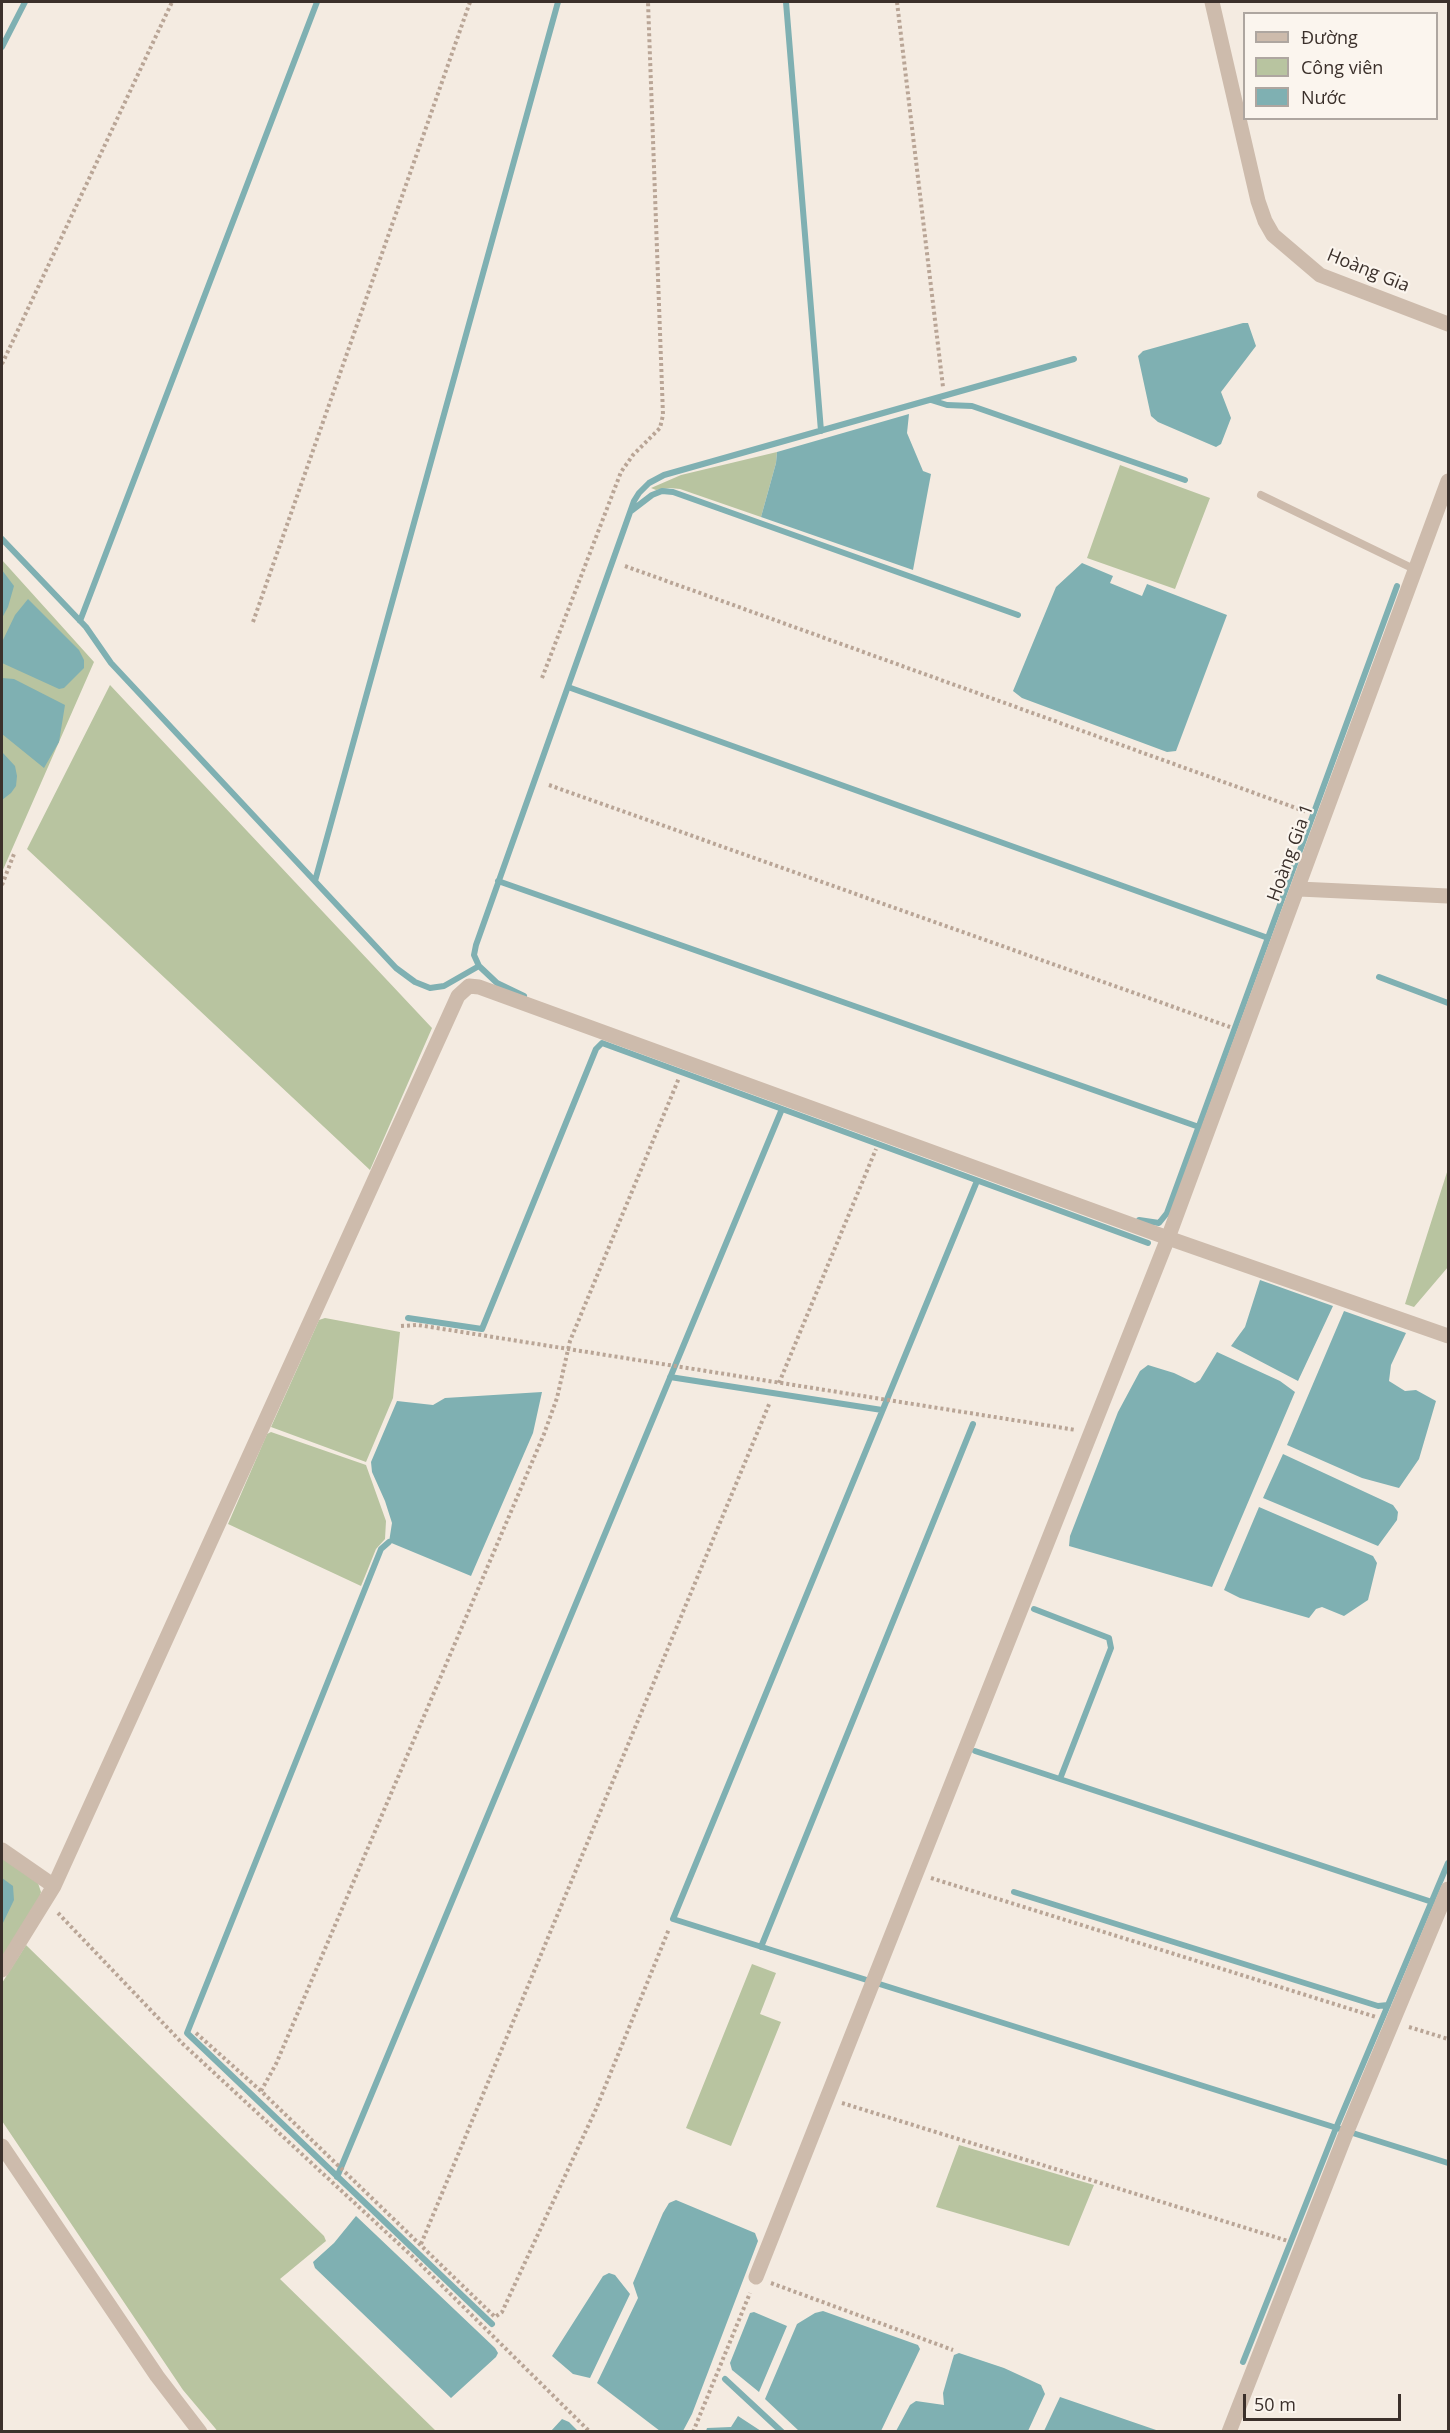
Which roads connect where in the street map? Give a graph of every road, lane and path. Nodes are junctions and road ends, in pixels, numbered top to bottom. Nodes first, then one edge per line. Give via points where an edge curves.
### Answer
1 (172, 2) edge
2 (470, 2) edge
3 (648, 2) edge
4 (897, 2) edge
5 (1212, 2) edge
6 (1449, 324) edge
7 (2, 364) edge
8 (943, 387) dead end
9 (1449, 481) edge
10 (1261, 495) dead end
11 (625, 566) dead end
12 (1416, 570) junction
13 (253, 622) dead end
14 (542, 678) dead end
15 (549, 785) dead end
16 (1324, 819) junction
17 (14, 854) dead end
18 (2, 885) edge
19 (1299, 889) junction
20 (1449, 896) edge
21 (1245, 1032) junction
22 (686, 1062) junction
23 (882, 1134) junction
24 (1168, 1238) junction
25 (401, 1326) dead end
26 (1449, 1336) edge
27 (568, 1349) junction
28 (779, 1383) junction
29 (770, 1402) dead end
30 (1091, 1433) junction
31 (2, 1850) edge
32 (916, 1874) junction
33 (54, 1886) junction
34 (1449, 1889) edge
35 (46, 1901) junction
36 (669, 1929) dead end
37 (2, 1970) edge
38 (1393, 2022) junction
39 (196, 2033) dead end
40 (1449, 2039) edge
41 (261, 2091) junction
42 (827, 2098) junction
43 (2, 2146) edge
44 (421, 2244) junction
45 (1302, 2245) junction
46 (756, 2277) junction
47 (953, 2350) dead end
48 (200, 2432) edge
49 (590, 2432) edge
50 (693, 2432) edge
51 (1229, 2432) edge

1 - 7 path
2 - 13 path
3 - 14 path via 663,415 660,428 621,472
4 - 8 path
5 - 6 street, Hoàng Gia via 1258,201 1273,235 1320,275
9 - 12 street, Hoàng Gia 1
10 - 12 lane
11 - 16 path
12 - 16 street, Hoàng Gia 1
15 - 21 path
16 - 19 street, Hoàng Gia 1
17 - 18 path
19 - 20 street
19 - 21 street, Hoàng Gia 1
21 - 24 street, Hoàng Gia 1
22 - 23 street
22 - 27 path
22 - 33 street via 478,987 469,986 458,996
23 - 24 street
23 - 28 path
24 - 26 street
24 - 30 street, Hoàng Gia 1
25 - 27 path via 418,1325
27 - 28 path
27 - 41 path via 544,1434 276,2064
28 - 30 path
29 - 44 path
30 - 32 street, Hoàng Gia 1
31 - 33 street
32 - 38 path
32 - 42 street, Hoàng Gia 1
33 - 35 street
34 - 38 street
35 - 37 street
35 - 49 path via 183,2044 414,2258
36 - 44 path via 596,2109 501,2312 495,2317
38 - 40 path
38 - 45 street
39 - 41 path
41 - 44 path
42 - 45 path
42 - 46 street, Hoàng Gia 1
43 - 48 street via 157,2376
45 - 51 street
46 - 47 path
46 - 50 path

